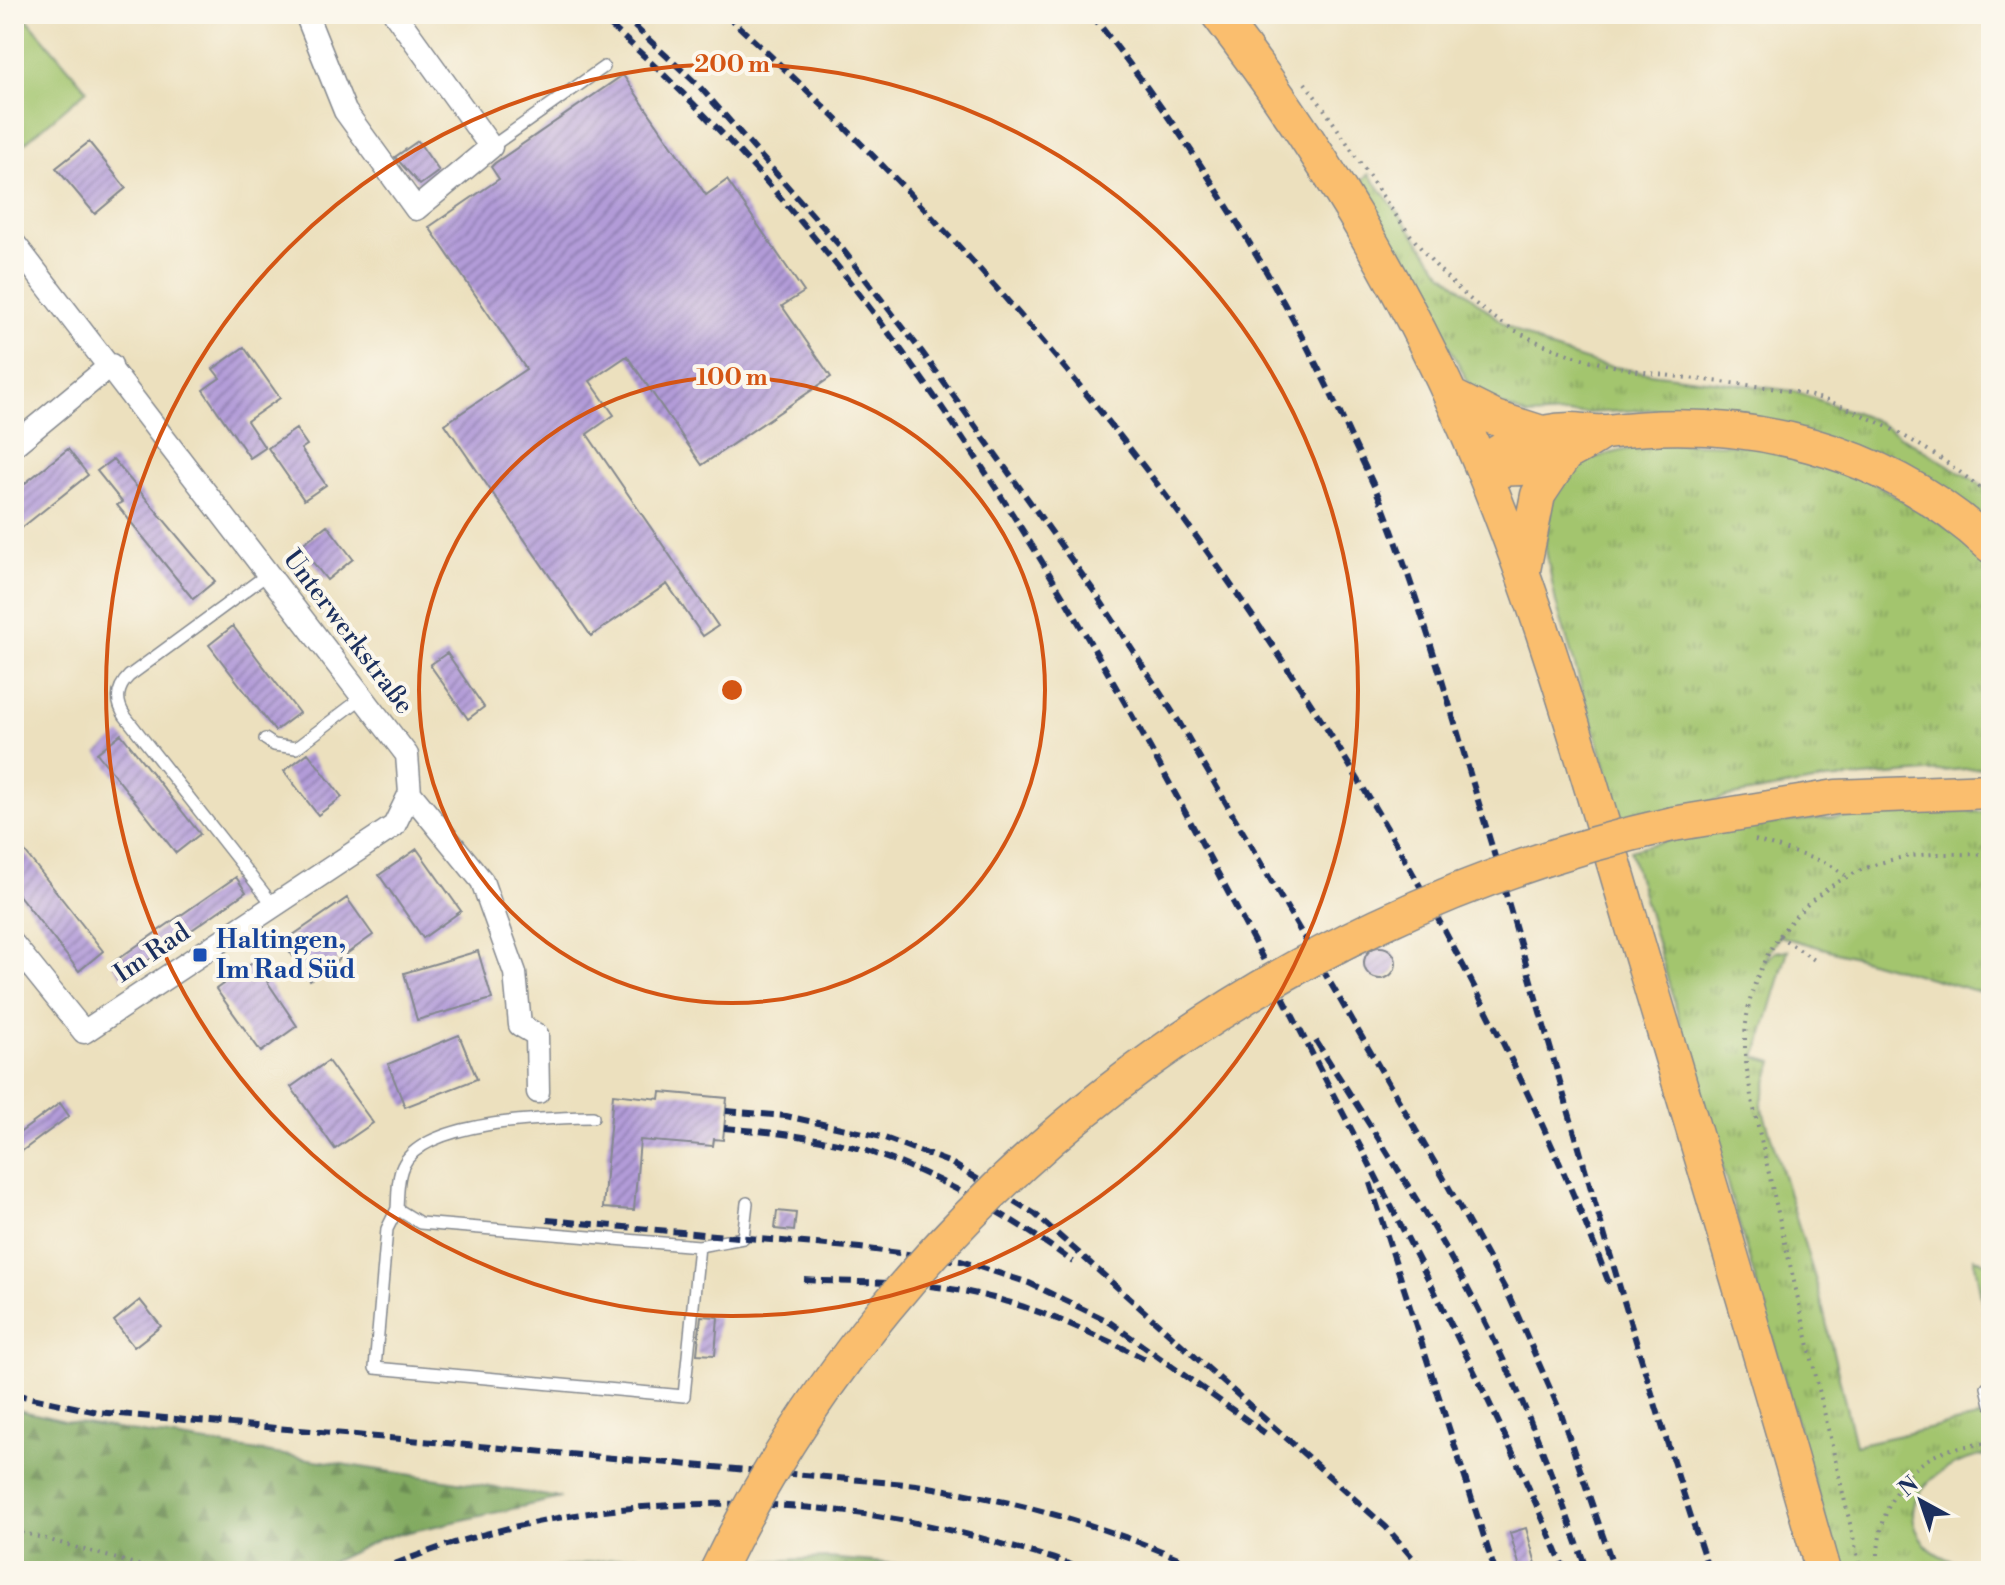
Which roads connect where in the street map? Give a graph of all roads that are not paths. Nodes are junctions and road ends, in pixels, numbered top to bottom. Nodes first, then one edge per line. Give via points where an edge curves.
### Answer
1 (306, 14) edge
2 (395, 14) edge
3 (1218, 14) edge
4 (604, 67) dead end
5 (491, 147) junction
6 (14, 243) edge
7 (111, 365) junction
8 (1451, 396) junction
9 (14, 445) edge
10 (1553, 445) junction
11 (1481, 465) junction
12 (1991, 546) edge
13 (1523, 572) junction
14 (269, 573) junction
15 (363, 697) junction
16 (265, 739) dead end
17 (1991, 791) edge
18 (410, 793) junction
19 (274, 906) junction
20 (14, 945) edge
21 (538, 1092) joint
22 (593, 1117) dead end
23 (533, 1118) junction
24 (747, 1203) dead end
25 (397, 1209) junction
26 (699, 1246) junction
27 (1987, 1387) dead end
28 (1991, 1404) edge
29 (717, 1571) edge
30 (1823, 1571) edge

1 - 5 street via 345,111 416,209
2 - 5 street
3 - 8 main road via 1367,235
4 - 5 lane
6 - 7 street, Unterwerkstraße
7 - 9 street
7 - 14 street, Unterwerkstraße
8 - 10 main road
8 - 11 main road
10 - 11 main road via 1518,471
10 - 12 main road via 1603,432 1702,425 1827,448 1901,480
10 - 13 main road
11 - 13 main road
13 - 30 main road
14 - 15 street, Unterwerkstraße
14 - 19 lane via 129,676 118,700 125,716
15 - 16 lane via 296,748
15 - 18 street, Unterwerkstraße via 407,755
17 - 29 main road, bridge via 1836,797 1673,824 1521,867 1368,930 1244,998 1058,1133 966,1219 878,1319 781,1457
18 - 19 street, Im Rad via 394,826
18 - 21 street via 482,881 515,973 520,1025 537,1035
19 - 20 street, Im Rad via 84,1032
21 - 23 lane
22 - 23 lane
23 - 25 lane via 452,1133 416,1148 402,1167
24 - 26 lane via 743,1238
25 - 26 lane via 420,1223
25 - 26 lane via 387,1229 375,1368 684,1396
27 - 28 lane

